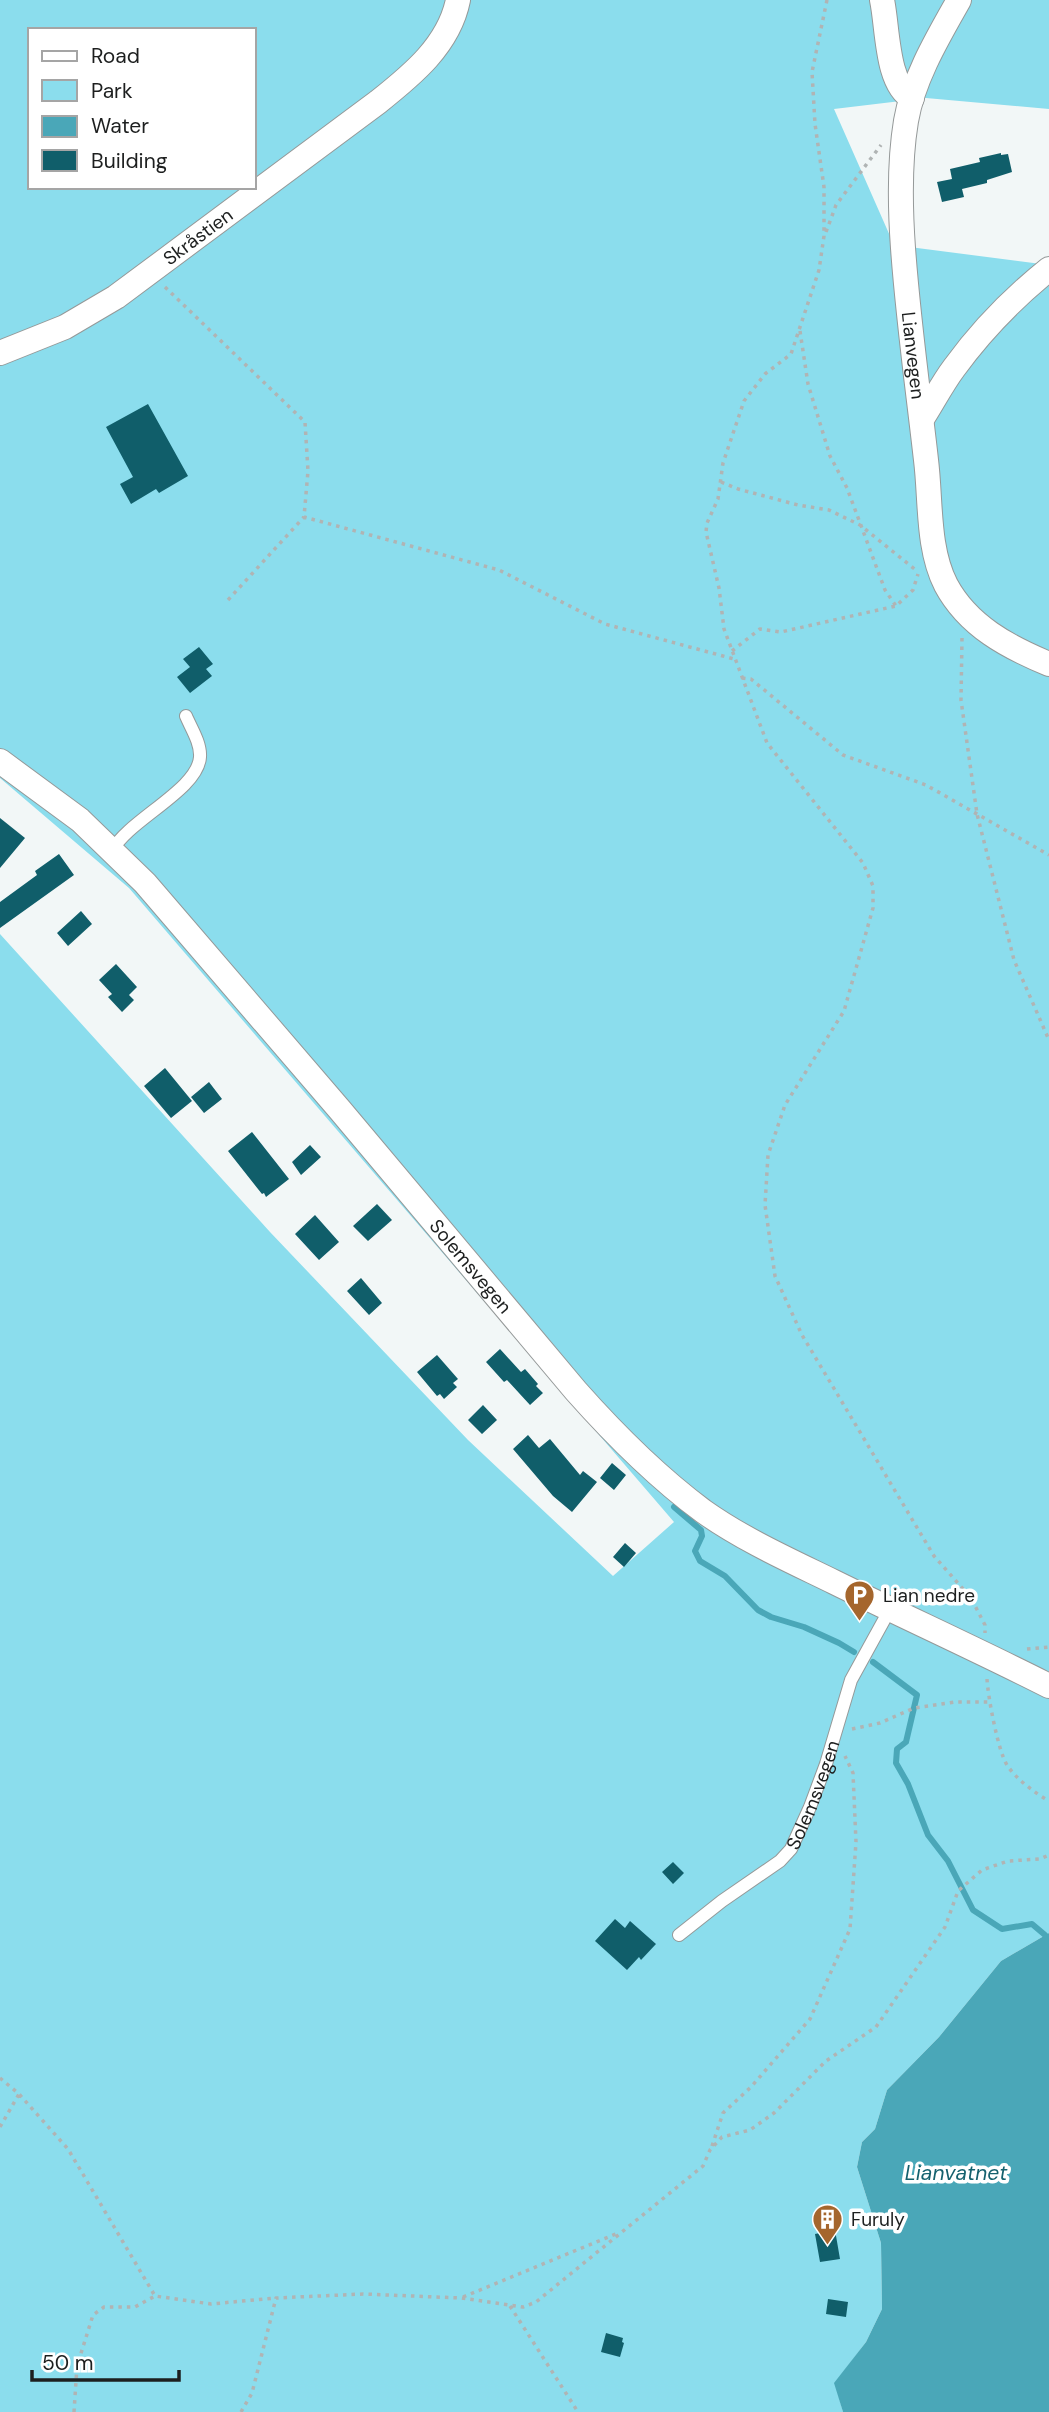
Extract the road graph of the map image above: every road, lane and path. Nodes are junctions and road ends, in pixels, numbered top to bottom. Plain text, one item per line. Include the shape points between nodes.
1 (458, 0) edge
2 (827, 0) edge
3 (882, 0) edge
4 (959, 0) edge
5 (909, 109) junction
6 (824, 236) junction
7 (1049, 269) edge
8 (151, 273) junction
9 (799, 329) junction
10 (0, 353) edge
11 (922, 419) junction
12 (720, 482) junction
13 (304, 517) junction
14 (860, 524) junction
15 (228, 600) dead end
16 (896, 606) junction
17 (962, 608) junction
18 (732, 652) junction
19 (734, 659) junction
20 (1049, 664) edge
21 (742, 678) junction
22 (186, 716) dead end
23 (0, 761) edge
24 (977, 814) junction
25 (112, 851) junction
26 (1049, 855) edge
27 (1049, 1040) edge
28 (889, 1611) junction
29 (984, 1653) junction
30 (1049, 1686) edge
31 (989, 1702) junction
32 (834, 1733) junction
33 (1049, 1801) edge
34 (1049, 1855) edge
35 (679, 1935) dead end
36 (0, 2078) edge
37 (19, 2094) junction
38 (0, 2127) edge
39 (710, 2150) junction
40 (622, 2231) junction
41 (155, 2296) junction
42 (276, 2298) junction
43 (461, 2298) junction
44 (510, 2306) junction
45 (74, 2412) edge
46 (241, 2412) edge
47 (578, 2412) edge

1 - 8 street, Skråstien via 440,44 403,82
2 - 6 path via 812,72 824,187
3 - 5 street via 894,74
4 - 5 street, Lianvegen via 929,57
5 - 6 path via 836,205
5 - 11 street, Lianvegen via 903,141 901,217
6 - 9 path via 819,270
7 - 11 street via 1017,295 954,368
8 - 10 street, Skråstien via 65,327
8 - 13 path via 305,422 309,471
9 - 12 path via 791,354 765,374 744,401
9 - 14 path via 808,384 830,456
11 - 17 street, Lianvegen via 934,545 946,584
12 - 14 path via 830,510
12 - 18 path via 706,532
13 - 15 path
13 - 19 path via 499,570 605,624
14 - 16 path via 885,590
14 - 16 path via 919,572 913,590
16 - 18 path via 781,632 760,629
17 - 20 street, Lianvegen via 1013,649
17 - 24 path via 961,700
18 - 19 path
19 - 21 path
21 - 24 path via 751,679 843,755 926,785
21 - 29 path via 767,743 863,863 873,886 873,908 844,1011 785,1105 768,1155 765,1205 775,1276 802,1335 934,1556 971,1598 985,1625
22 - 25 lane via 198,743 197,769
23 - 25 street, Solemsvegen via 80,820
24 - 26 path
24 - 27 path via 1014,960
25 - 28 street, Solemsvegen via 145,883 613,1433 678,1491 740,1535
28 - 29 street, Solemsvegen
28 - 32 lane, Solemsvegen via 851,1680
29 - 30 street, Solemsvegen
29 - 31 path
31 - 32 path via 914,1708 880,1723
31 - 33 path via 1006,1765
32 - 35 lane, Solemsvegen via 791,1849
32 - 39 path via 853,1773 856,1842 849,1929 810,2019 723,2113
34 - 39 path via 982,1870 963,1886 944,1927 876,2027 826,2061 774,2113 750,2130 722,2137
36 - 37 path
37 - 38 path
37 - 41 path via 68,2149
39 - 40 path via 703,2165
40 - 43 path
40 - 44 path via 536,2302
41 - 42 path via 211,2304
41 - 45 path via 135,2307 104,2306 93,2315 77,2366
42 - 43 path via 363,2294
42 - 46 path via 252,2393
43 - 44 path
44 - 47 path

